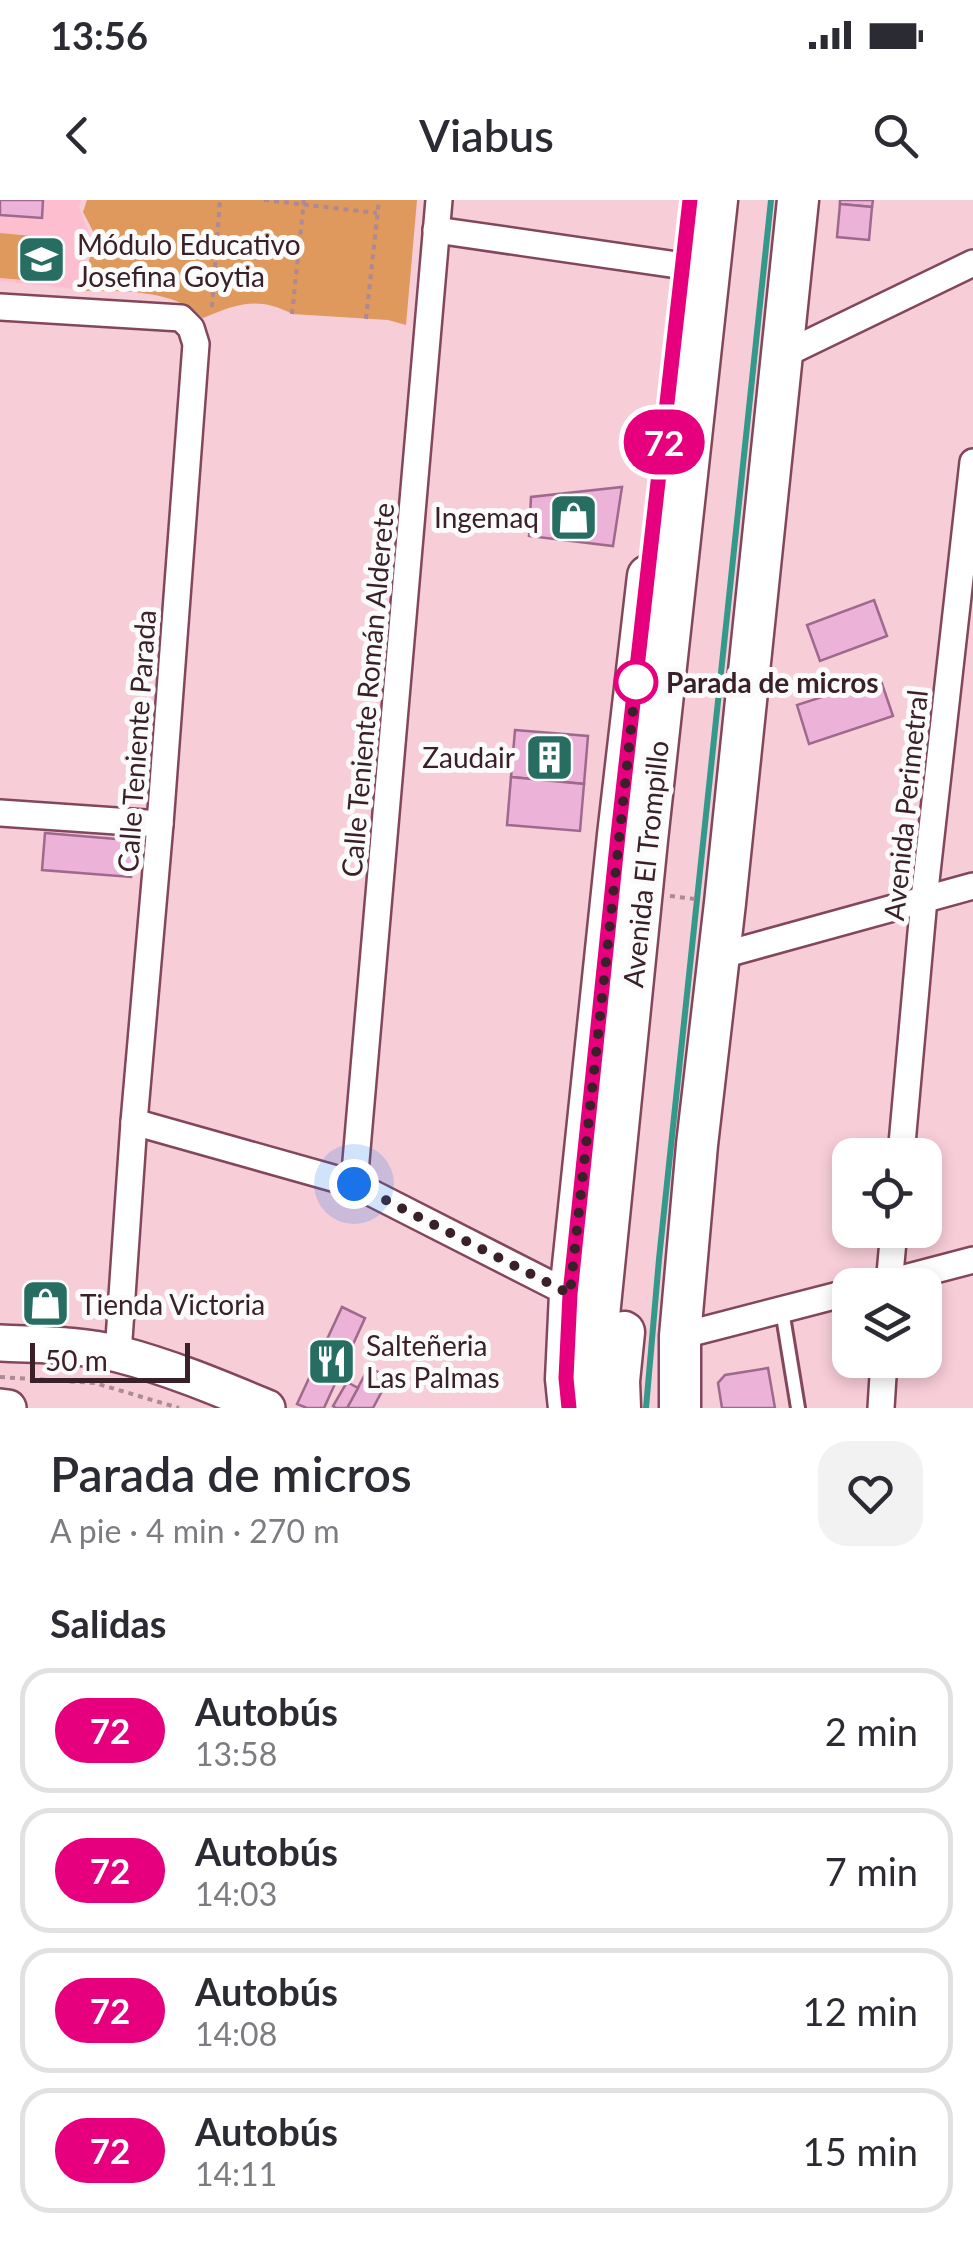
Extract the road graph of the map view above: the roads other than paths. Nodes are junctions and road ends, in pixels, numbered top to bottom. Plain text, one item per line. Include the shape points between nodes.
1 (439, 200) edge
2 (690, 200) edge
3 (717, 200) edge
4 (740, 200) edge
5 (798, 200) edge
6 (436, 230) junction
7 (973, 263) edge
8 (684, 266) junction
9 (0, 307) edge
10 (782, 356) junction
11 (973, 462) edge
12 (966, 593) edge
13 (0, 813) edge
14 (160, 824) junction
15 (633, 837) junction
16 (973, 886) edge
17 (924, 899) junction
18 (719, 956) junction
19 (134, 1122) junction
20 (903, 1138) edge
21 (354, 1184) junction
22 (973, 1260) edge
23 (942, 1268) edge
24 (570, 1294) junction
25 (832, 1297) edge
26 (782, 1310) junction
27 (680, 1336) junction
28 (0, 1343) edge
29 (118, 1354) junction
30 (883, 1378) edge
31 (0, 1408) edge
32 (8, 1408) edge
33 (267, 1408) edge
34 (569, 1408) edge
35 (586, 1408) edge
36 (620, 1408) edge
37 (680, 1408) edge
38 (798, 1408) edge
39 (881, 1408) edge

1 - 6 street, Calle Teniente Román Alderete
2 - 8 main road, Avenida El Trompillo
3 - 15 main road, Avenida El Trompillo
4 - 36 main road, Avenida El Trompillo
5 - 10 main road
6 - 8 street
6 - 21 street, Calle Teniente Román Alderete
7 - 10 street
8 - 15 main road, Avenida El Trompillo
9 - 14 street, Calle Teniente Parada via 182,318 196,344
10 - 18 main road
11 - 12 street, Avenida Perimetral
12 - 17 street, Avenida Perimetral
13 - 14 street
14 - 19 street, Calle Teniente Parada
15 - 24 main road, Avenida El Trompillo
15 - 35 main road, Avenida El Trompillo
16 - 17 street
17 - 18 street
17 - 20 street, Avenida Perimetral
18 - 27 main road
19 - 21 street
19 - 29 street, Calle Teniente Parada
21 - 24 street
22 - 23 street
24 - 34 main road, Avenida El Trompillo
25 - 26 street
26 - 27 street
26 - 38 lane
27 - 37 main road
28 - 29 main road
29 - 33 main road
30 - 39 street
31 - 32 main road

